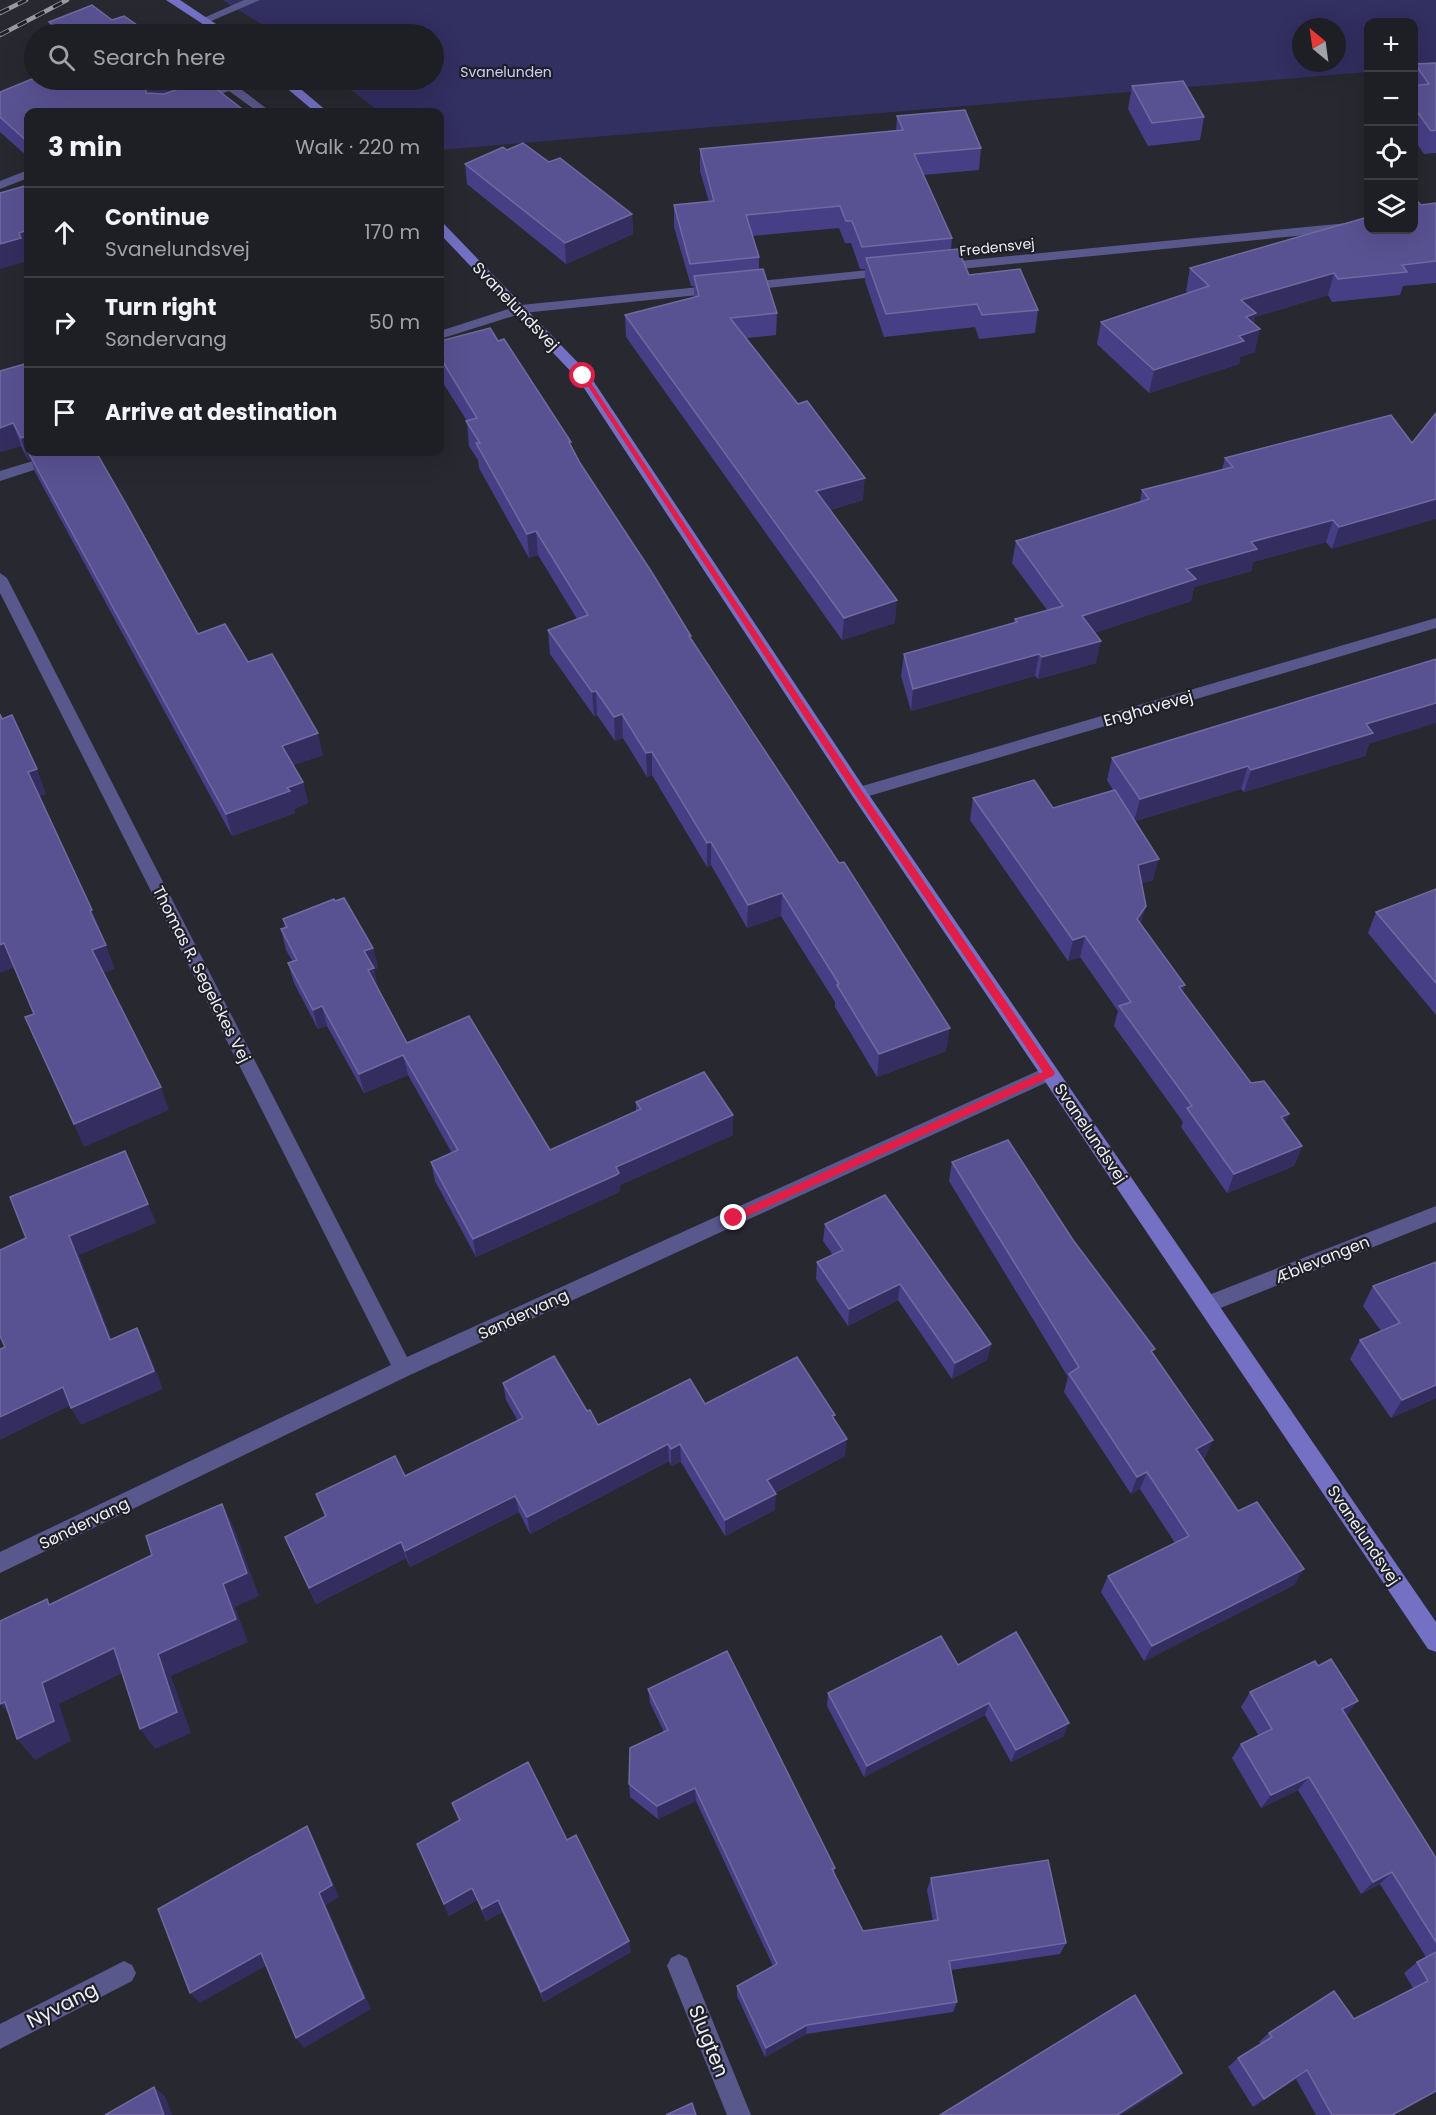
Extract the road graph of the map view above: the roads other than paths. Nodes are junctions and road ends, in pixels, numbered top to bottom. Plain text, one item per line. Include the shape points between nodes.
1 (172, 0) edge
2 (254, 0) edge
3 (205, 20) junction
4 (211, 24) edge
5 (208, 90) edge
6 (236, 90) edge
7 (295, 90) edge
8 (167, 108) edge
9 (260, 108) edge
10 (317, 108) edge
11 (24, 176) edge
12 (0, 185) edge
13 (1364, 225) edge
14 (444, 231) edge
15 (927, 268) edge
16 (903, 271) edge
17 (521, 309) junction
18 (444, 334) edge
19 (62, 456) edge
20 (0, 476) edge
21 (0, 578) edge
22 (1436, 623) edge
23 (859, 794) junction
24 (1050, 1073) junction
25 (1436, 1214) edge
26 (1208, 1304) junction
27 (403, 1369) junction
28 (0, 1563) edge
29 (1436, 1641) edge
30 (679, 1966) dead end
31 (124, 1973) dead end
32 (0, 2037) edge
33 (739, 2115) edge

1 - 3 street
2 - 3 street
3 - 4 street
5 - 8 street
6 - 9 street
7 - 10 street
11 - 12 street
13 - 15 street, Fredensvej
14 - 17 street, Svanelundsvej
16 - 17 street
17 - 18 street
17 - 23 street, Svanelundsvej via 583,376
19 - 20 street
21 - 27 street, Thomas R. Segelckes Vej
22 - 23 street, Enghavevej
23 - 24 street, Svanelundsvej
24 - 26 street, Svanelundsvej
24 - 27 street, Søndervang
25 - 26 street, Æblevangen
26 - 29 street, Svanelundsvej
27 - 28 street, Søndervang
30 - 33 street, Slugten
31 - 32 street, Nyvang

